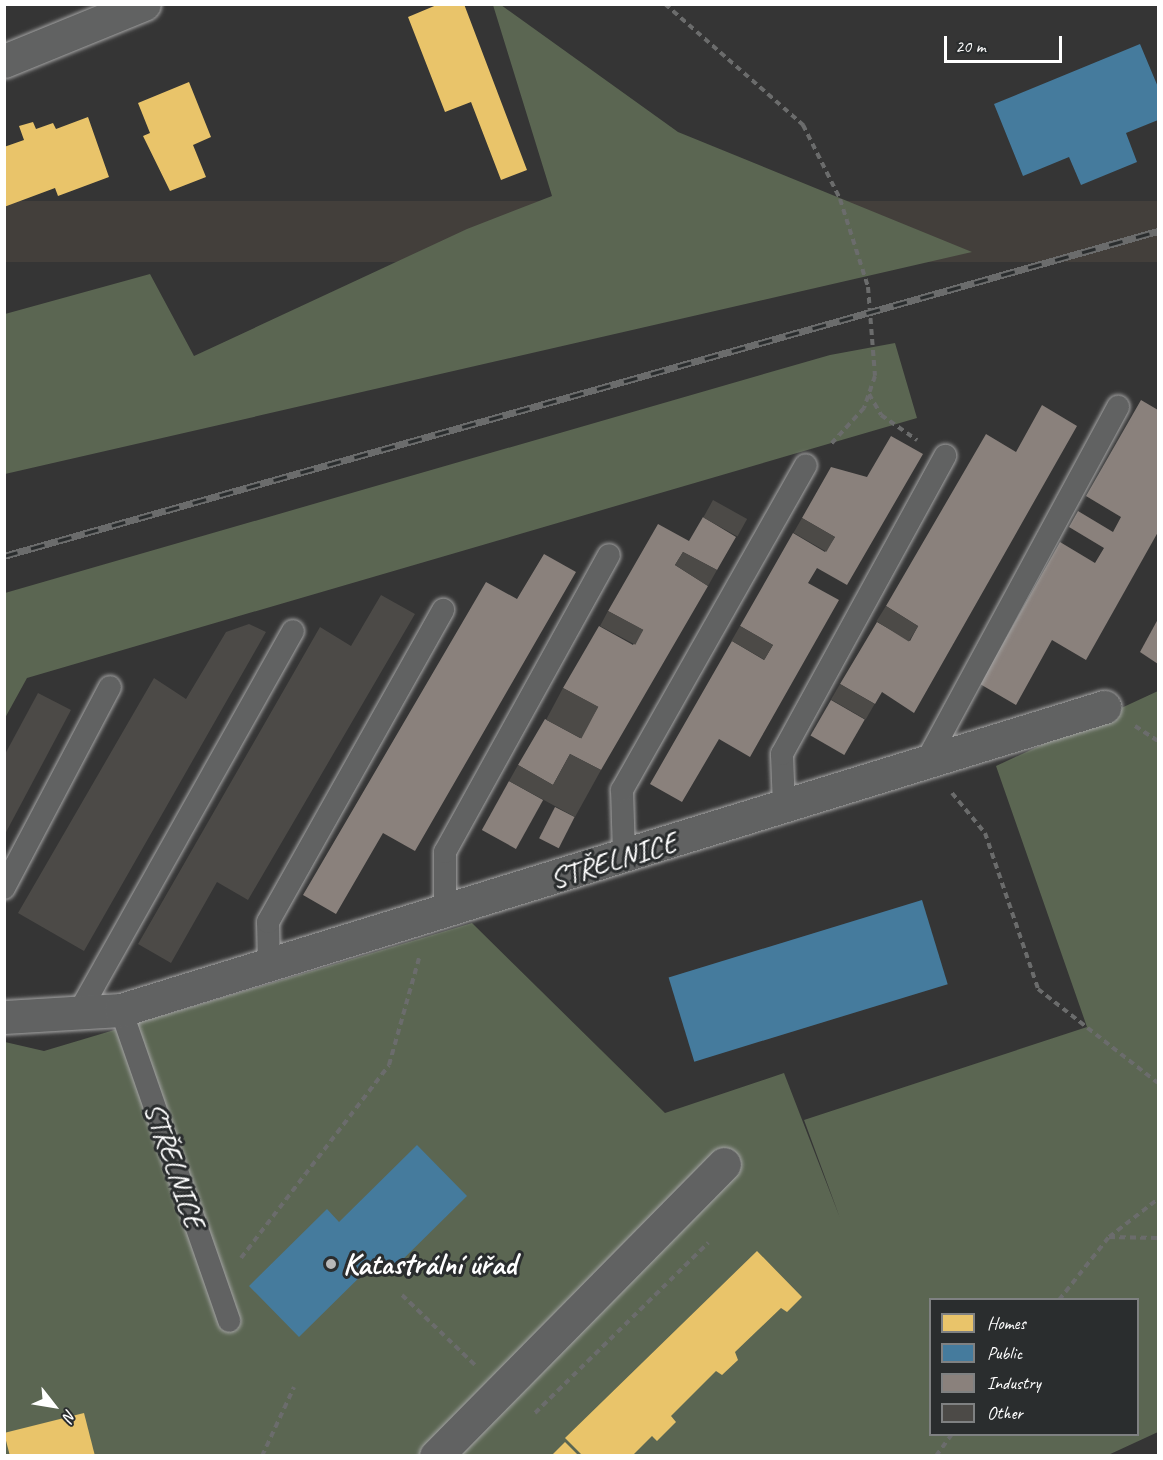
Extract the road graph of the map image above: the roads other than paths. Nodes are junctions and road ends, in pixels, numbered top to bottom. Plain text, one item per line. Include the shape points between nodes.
1 (144, 4) edge
2 (4, 61) edge
3 (1118, 407) dead end
4 (945, 456) road end
5 (806, 465) road end
6 (609, 555) dead end
7 (443, 610) dead end
8 (292, 631) dead end
9 (110, 687) dead end
10 (1104, 707) dead end
11 (926, 762) junction
12 (784, 807) junction
13 (624, 856) junction
14 (4, 888) edge
15 (445, 912) junction
16 (269, 968) junction
17 (121, 1010) junction
18 (78, 1014) junction
19 (4, 1017) edge
20 (724, 1164) dead end
21 (229, 1321) dead end
22 (436, 1455) edge

1 - 2 street
3 - 11 lane
4 - 12 lane via 782,754
5 - 13 lane via 622,790
6 - 15 lane via 445,852
7 - 16 lane via 268,922
8 - 18 lane
9 - 14 lane
10 - 11 street, STŘELNICE
11 - 12 street, STŘELNICE
12 - 13 street, STŘELNICE
13 - 15 street, STŘELNICE
15 - 16 street, STŘELNICE
16 - 17 street, STŘELNICE
17 - 18 street, STŘELNICE
17 - 21 lane, STŘELNICE
18 - 19 street, STŘELNICE
20 - 22 street

